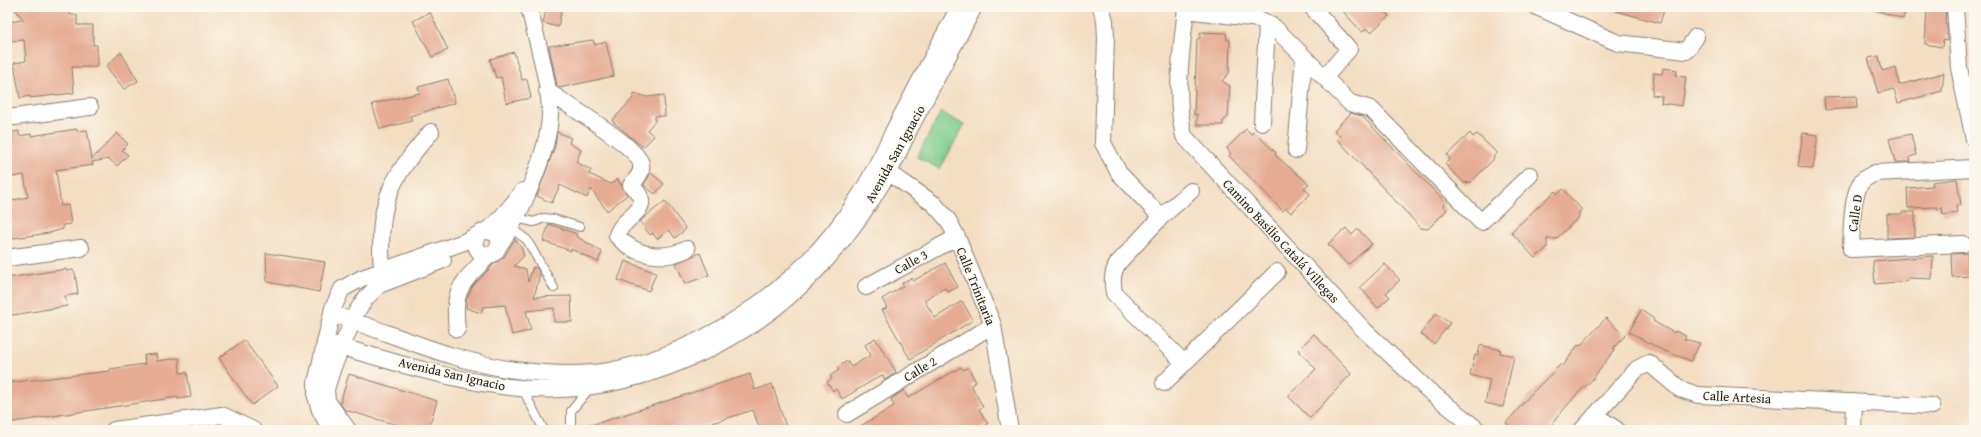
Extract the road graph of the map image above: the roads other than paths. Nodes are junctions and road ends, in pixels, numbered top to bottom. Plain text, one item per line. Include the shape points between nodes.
1 (529, 7) edge
2 (959, 7) edge
3 (974, 7) edge
4 (1101, 7) edge
5 (1312, 7) edge
6 (1537, 7) edge
7 (1955, 7) edge
8 (1186, 8) edge
9 (1267, 23) junction
10 (1696, 38) dead end
11 (1304, 57) junction
12 (1324, 77) junction
13 (547, 91) junction
14 (90, 107) dead end
15 (7, 118) edge
16 (1262, 123) dead end
17 (431, 132) dead end
18 (1974, 139) edge
19 (1296, 150) dead end
20 (1974, 168) edge
21 (888, 172) junction
22 (1530, 175) dead end
23 (531, 181) junction
24 (1191, 191) dead end
25 (1161, 217) junction
26 (514, 223) junction
27 (580, 227) dead end
28 (956, 237) junction
29 (486, 242) junction
30 (1963, 244) dead end
31 (81, 248) dead end
32 (687, 249) dead end
33 (7, 258) edge
34 (382, 270) junction
35 (1277, 272) dead end
36 (866, 287) dead end
37 (554, 288) dead end
38 (332, 314) junction
39 (353, 321) junction
40 (993, 325) junction
41 (457, 329) dead end
42 (325, 342) junction
43 (342, 346) junction
44 (1183, 362) junction
45 (1164, 382) dead end
46 (591, 387) junction
47 (522, 388) junction
48 (1854, 402) junction
49 (1932, 406) dead end
50 (847, 414) dead end
51 (1595, 415) junction
52 (114, 430) edge
53 (253, 430) edge
54 (331, 430) edge
55 (348, 430) edge
56 (544, 430) edge
57 (571, 430) edge
58 (1010, 430) edge
59 (1478, 430) edge
60 (1582, 430) edge
61 (1617, 430) edge
62 (1853, 430) edge

1 - 13 street
2 - 39 street, Avenida San Ignacio via 862,192 837,228 813,257 782,284 749,311 698,342 608,371 550,373 474,363
3 - 21 street, Avenida San Ignacio
4 - 25 street via 1106,37 1103,143 1119,173
5 - 12 street via 1349,49
6 - 10 street via 1618,43 1686,51
7 - 18 street via 1958,68
8 - 9 street via 1259,19
8 - 59 street, Camino Basilio Catalá Villegas via 1181,46 1180,85 1180,121 1184,136 1364,330 1428,390
9 - 11 street
9 - 16 street
11 - 12 street
11 - 19 street
12 - 22 street via 1350,102 1371,109 1481,222
13 - 23 street via 550,115 546,140
13 - 32 street via 621,141 640,159 640,174 631,186 642,202 641,207 618,230 617,236 624,244 641,253 658,256 679,254
14 - 15 street
17 - 34 street via 407,159 389,189 381,224
20 - 30 street, Calle D via 1875,173 1865,178 1860,185 1853,210 1851,249
21 - 28 street, Calle Trinitaria via 934,204 948,220
21 - 46 street, Avenida San Ignacio via 855,224 818,269 790,297 755,324 702,354 630,379
23 - 26 street
23 - 29 street
24 - 25 street
25 - 44 street via 1118,263 1113,272 1114,293
26 - 27 lane via 534,222 544,218
26 - 29 street
26 - 37 lane via 527,240
28 - 36 street, Calle 3
28 - 40 street, Calle Trinitaria
29 - 34 street via 464,242
29 - 39 street via 379,285 366,298
29 - 41 street via 457,293
31 - 33 street
34 - 38 street via 352,282 342,289
35 - 44 street
38 - 39 street, Avenida San Ignacio
38 - 42 street
39 - 43 street
40 - 50 street, Calle 2
40 - 58 street, Calle Trinitaria
42 - 43 street, Avenida San Ignacio
42 - 54 street via 316,383 316,397
43 - 47 street, Avenida San Ignacio via 476,382
43 - 55 street via 326,389 327,401
44 - 45 street
46 - 47 street, Avenida San Ignacio
46 - 57 lane via 571,411
47 - 56 lane
48 - 49 street, Calle Artesia
48 - 51 street, Calle Artesia via 1698,395 1680,389 1648,363 1637,369
48 - 62 street
51 - 60 street, Calle Artesia
51 - 61 street
52 - 53 street via 222,415

